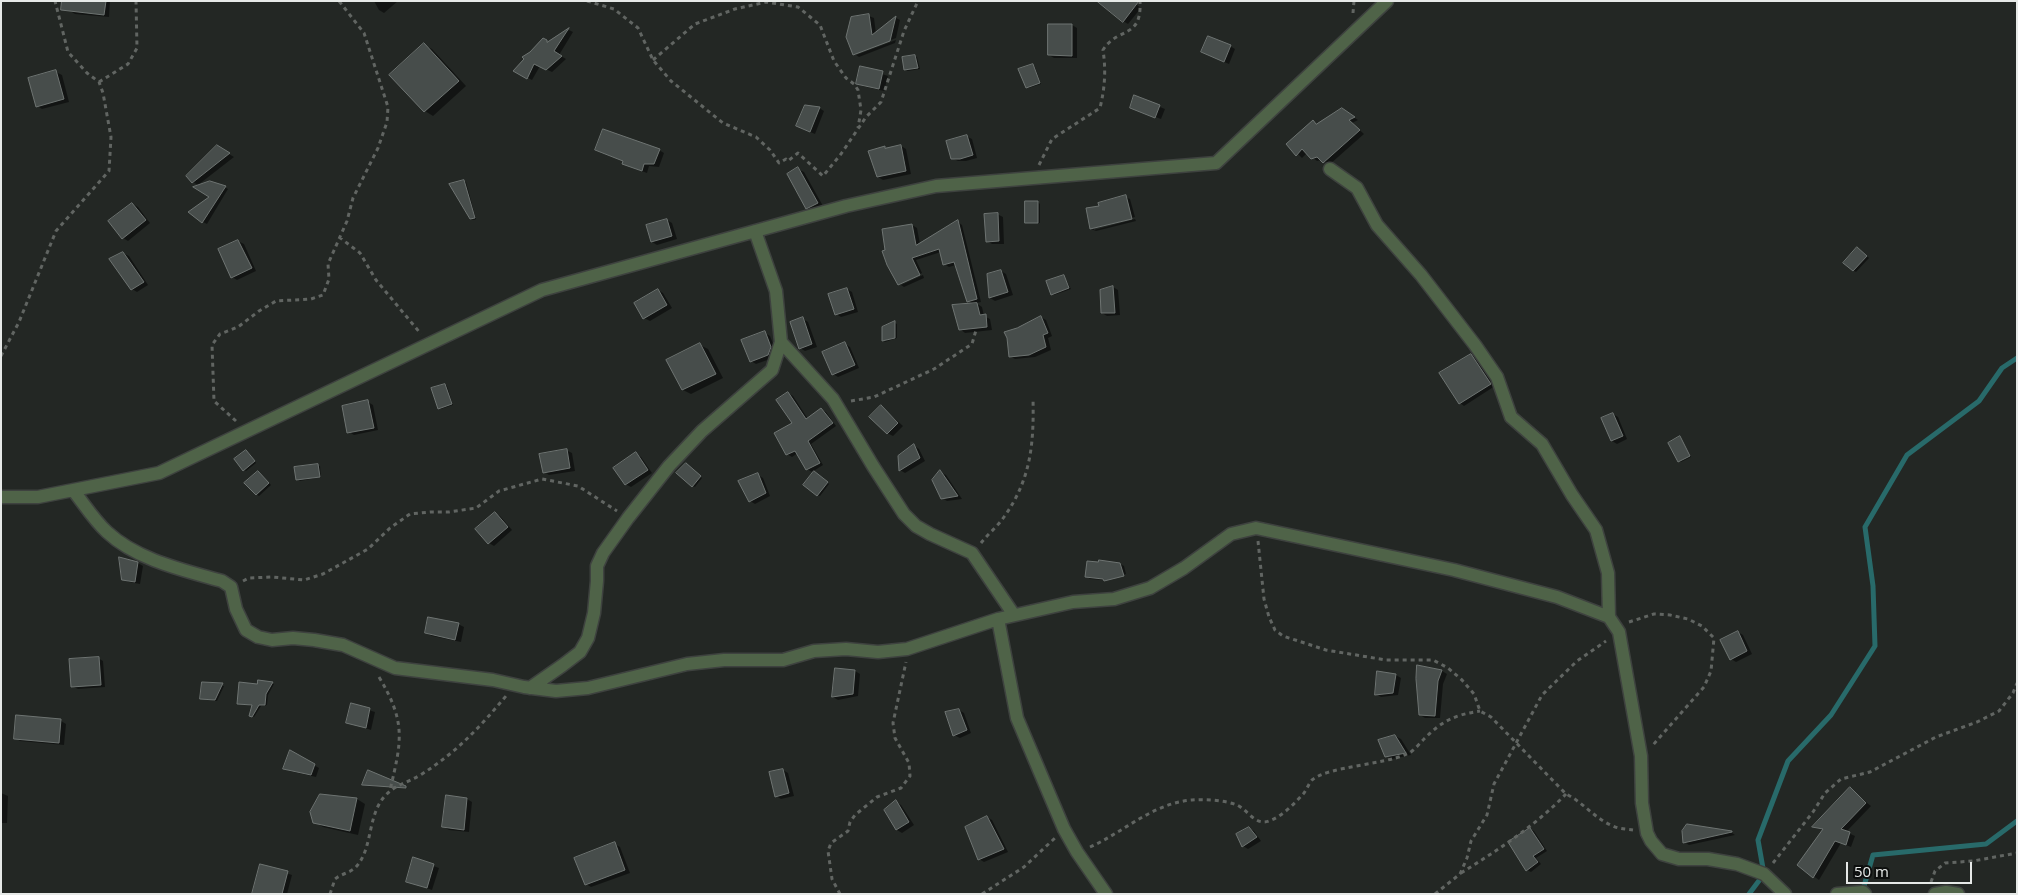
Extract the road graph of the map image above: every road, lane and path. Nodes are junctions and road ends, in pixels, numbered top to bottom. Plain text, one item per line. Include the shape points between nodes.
1 (55, 1) edge
2 (136, 1) edge
3 (340, 1) edge
4 (586, 1) edge
5 (918, 1) edge
6 (1140, 1) edge
7 (1387, 1) edge
8 (653, 60) junction
9 (99, 82) junction
10 (858, 131) junction
11 (1330, 169) dead end
12 (1032, 178) junction
13 (755, 231) junction
14 (339, 237) junction
15 (976, 330) dead end
16 (781, 342) junction
17 (429, 344) junction
18 (1, 356) edge
19 (1033, 398) dead end
20 (833, 399) junction
21 (246, 431) junction
22 (73, 490) junction
23 (1, 498) edge
24 (628, 518) junction
25 (1256, 528) junction
26 (972, 553) junction
27 (231, 587) junction
28 (1014, 615) junction
29 (998, 619) junction
30 (1614, 624) junction
31 (907, 649) junction
32 (361, 653) junction
33 (2017, 684) edge
34 (527, 687) junction
35 (1480, 711) junction
36 (1515, 743) junction
37 (1641, 756) junction
38 (390, 790) junction
39 (1566, 794) junction
40 (1064, 829) junction
41 (1647, 833) junction
42 (1077, 852) junction
43 (2017, 853) edge
44 (1460, 874) junction
45 (1764, 874) junction
46 (1933, 891) edge
47 (330, 894) edge
48 (840, 894) edge
49 (982, 894) edge
50 (1106, 894) edge
51 (1435, 894) edge
52 (1785, 894) edge
53 (1837, 894) edge
54 (1865, 894) edge
55 (1958, 894) edge

1 - 9 path via 68,52
2 - 9 path via 137,48 128,64
3 - 14 path via 364,33 388,108 378,148 353,198
4 - 8 path via 614,9 638,28
5 - 10 path via 904,31 881,102
6 - 12 path via 1139,20 1133,28 1108,41 1103,50 1105,78 1100,108 1052,139
7 - 12 street via 1216,163
8 - 10 path via 671,81 723,123 756,137 779,162 788,161 798,153 823,176
8 - 10 path via 695,24 735,9 766,2 798,7 820,25 834,61 858,90 861,110
9 - 18 path via 111,137 109,171 56,230 19,322
11 - 30 street via 1356,188 1377,225 1475,344 1497,377 1511,417 1542,444 1596,530 1608,573
12 - 13 street via 936,186
13 - 16 street via 776,291
13 - 17 street via 542,290
14 - 17 path via 360,254 376,280
14 - 21 path via 328,264 329,279 323,294 304,300 276,301 238,327 220,334 212,345 214,401
15 - 20 path via 972,344 934,369 897,387 854,402
16 - 20 street
16 - 24 street via 772,370 702,431
17 - 21 street
19 - 26 path via 1034,438 1024,482 1004,518
20 - 26 street via 904,514 916,526
21 - 22 street via 158,473
22 - 23 street via 38,497
22 - 27 street via 106,531 124,546 157,561 222,580
24 - 27 path via 578,486 542,479 500,491 476,508 410,514 368,549 323,574 304,580 249,578
24 - 34 street via 597,566 594,613 588,638 580,652
25 - 28 street via 1231,534 1150,588 1114,599 1073,602
25 - 30 street via 1454,570 1557,598
25 - 35 path via 1264,599 1275,630 1283,636 1326,650 1386,660 1433,660 1462,680 1474,694
26 - 28 street
27 - 32 street via 236,609 246,630 258,638 314,640 343,645
28 - 29 street
29 - 31 street
29 - 40 street via 1017,718
30 - 36 path via 1542,695
30 - 37 street
30 - 37 path via 1654,614 1670,615 1702,626 1714,638 1711,671 1704,686
31 - 34 street via 878,652 822,650 783,660 687,664 588,688 556,691
31 - 48 path via 906,670 893,723 895,738 909,763 910,776 901,788 877,797 855,815 848,831 830,844 832,879
32 - 34 street via 395,668
32 - 38 path via 380,678 398,716 401,734
33 - 45 path via 1999,711 1936,737 1870,772 1842,779 1825,792
34 - 38 path via 506,697 462,746 421,775
35 - 36 path via 1491,717
35 - 42 path via 1458,714 1435,728 1409,754 1311,780 1305,792 1282,815 1267,822 1254,819 1238,806 1219,800 1172,803
36 - 39 path
36 - 44 path via 1494,784 1487,815 1470,841
37 - 41 street via 1642,803
38 - 47 path via 381,800 356,867 335,878
39 - 41 path via 1613,826
39 - 44 path via 1530,826
40 - 42 street
40 - 49 path via 1024,867
41 - 45 street via 1662,854 1678,859 1708,859 1737,864
42 - 50 street
43 - 46 path via 1945,863 1935,871
44 - 51 path
45 - 52 street
46 - 55 street
53 - 54 street

